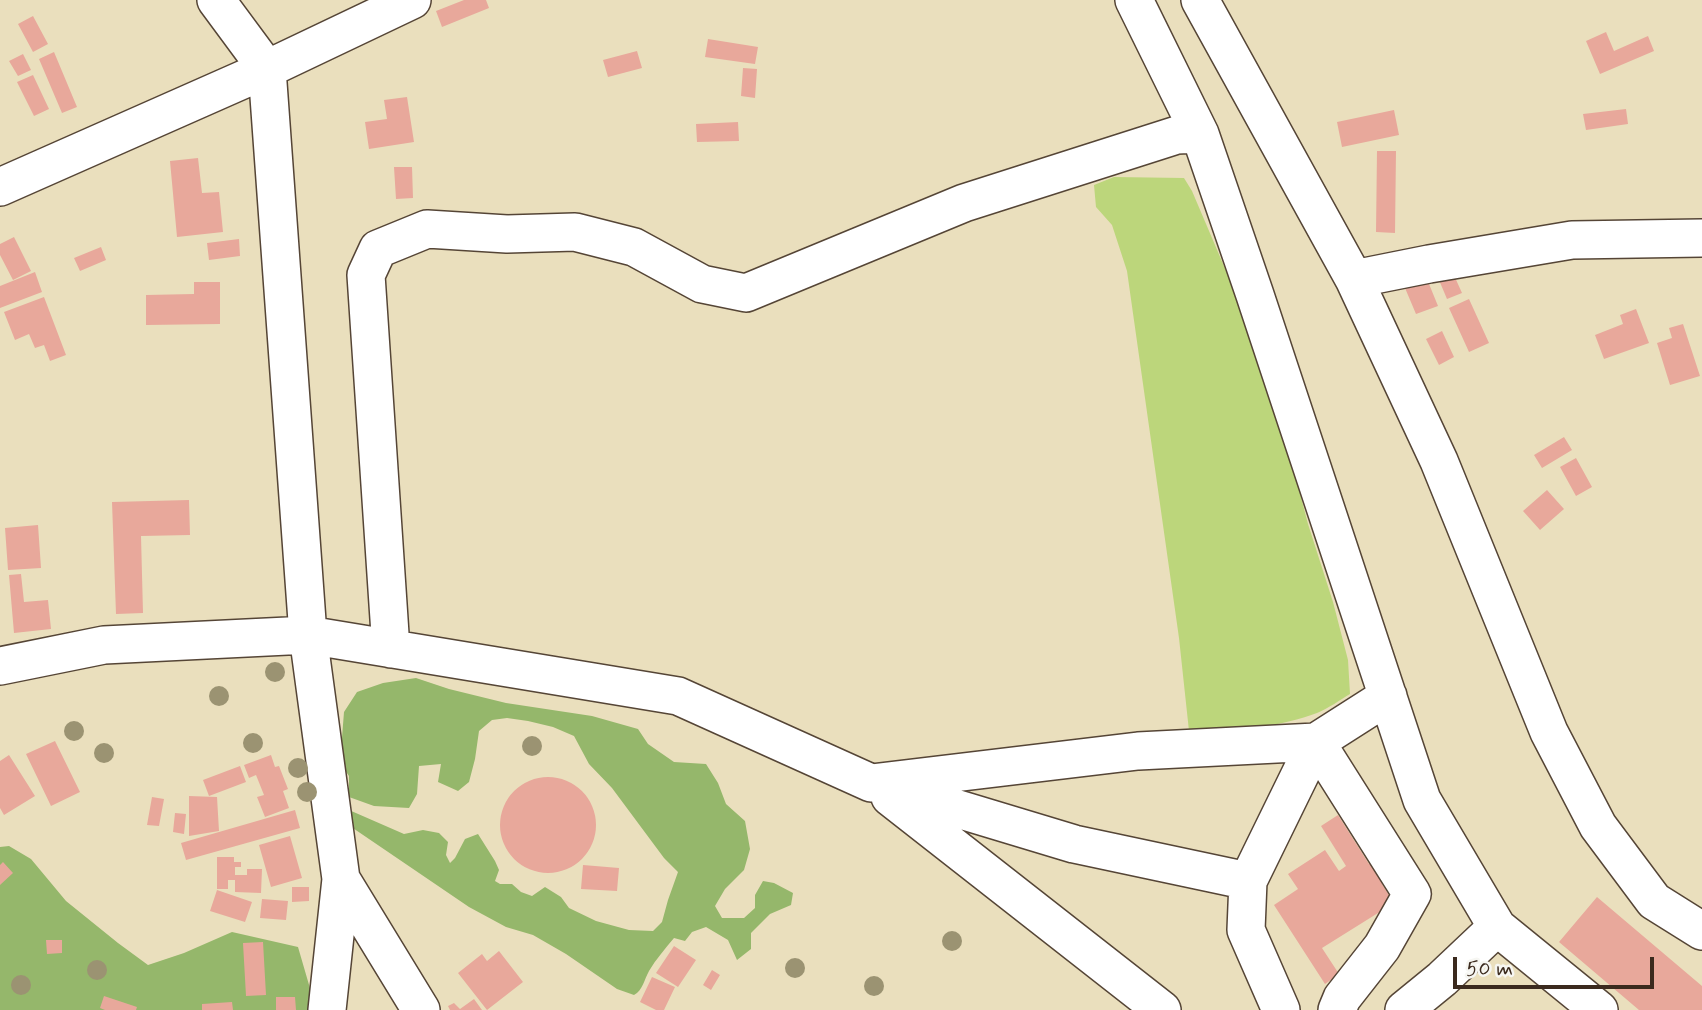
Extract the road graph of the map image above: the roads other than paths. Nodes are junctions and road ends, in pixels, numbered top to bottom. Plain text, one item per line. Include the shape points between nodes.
1 (216, 0) edge
2 (412, 0) edge
3 (1134, 0) edge
4 (1200, 0) edge
5 (267, 69) junction
6 (1199, 134) junction
7 (0, 187) edge
8 (1702, 238) edge
9 (1354, 279) junction
10 (308, 635) junction
11 (391, 649) junction
12 (0, 666) edge
13 (1388, 695) junction
14 (1316, 741) junction
15 (871, 783) junction
16 (341, 879) junction
17 (1248, 881) junction
18 (1497, 927) junction
19 (1702, 931) edge
20 (327, 1010) edge
21 (421, 1010) edge
22 (1162, 1010) edge
23 (1281, 1010) edge
24 (1337, 1010) edge
25 (1404, 1010) edge
26 (1599, 1010) edge

1 - 5 street
2 - 5 street
3 - 6 street
4 - 9 street
5 - 7 street
5 - 10 street
6 - 11 street via 1177,135 964,203 746,293 702,284 634,247 575,232 427,229 378,249 366,275
6 - 13 street
8 - 9 street via 1572,240
9 - 19 street via 1438,461 1549,732 1598,826 1654,901
10 - 11 street
10 - 12 street via 104,645
10 - 16 street
11 - 15 street via 678,695
13 - 14 street
13 - 18 street via 1422,800
14 - 15 street via 1138,751
14 - 17 street
14 - 24 street via 1412,894 1382,947
15 - 17 street via 1074,844
15 - 22 street
16 - 20 street
16 - 21 street
17 - 23 street via 1246,930
18 - 25 street
18 - 26 street

